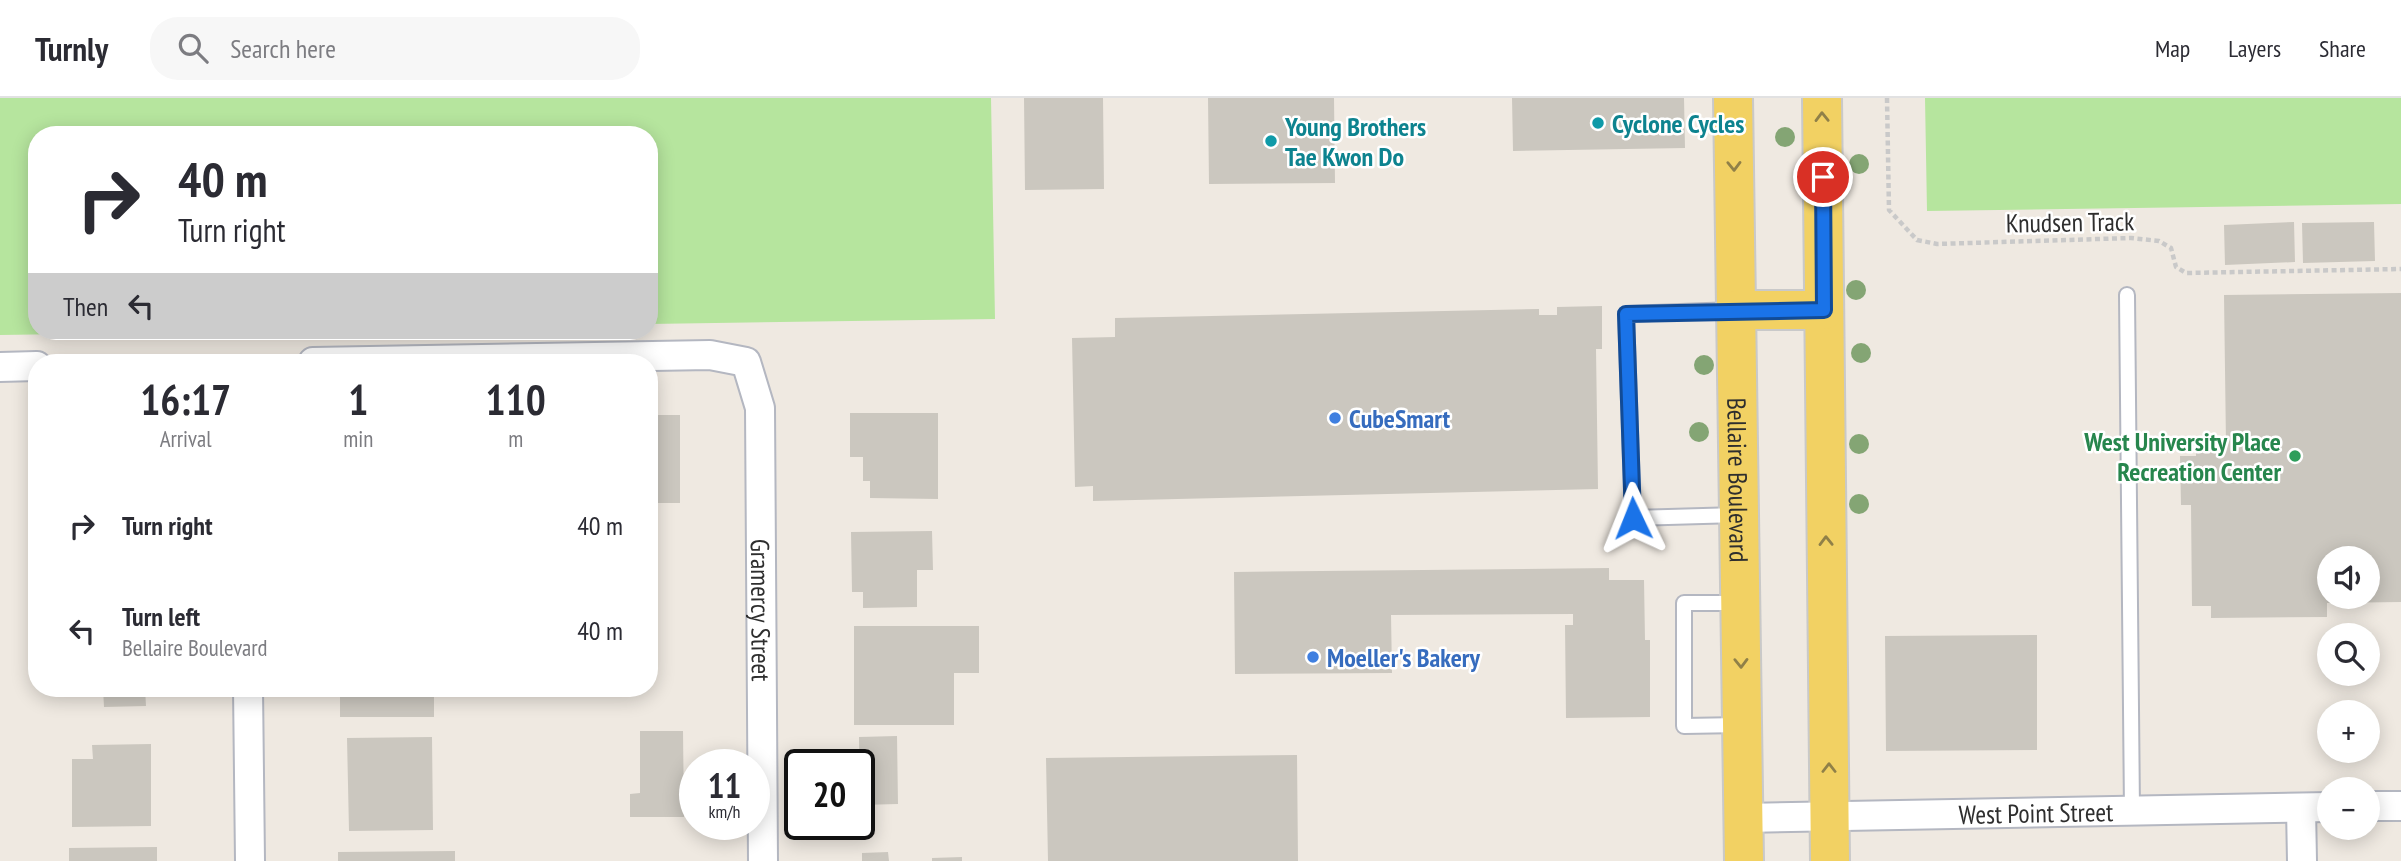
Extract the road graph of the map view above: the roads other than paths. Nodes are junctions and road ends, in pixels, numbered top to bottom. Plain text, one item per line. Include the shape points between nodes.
1 (1733, 98) edge
2 (1822, 98) edge
3 (2127, 295) dead end
4 (1736, 310) junction
5 (1824, 310) junction
6 (658, 356) edge
7 (28, 366) edge
8 (0, 367) edge
9 (1739, 515) junction
10 (1740, 603) junction
11 (248, 697) edge
12 (1742, 725) junction
13 (2380, 806) edge
14 (2401, 806) edge
15 (2317, 807) edge
16 (2301, 808) junction
17 (2132, 811) junction
18 (1829, 816) junction
19 (1744, 818) junction
20 (250, 861) edge
21 (764, 861) edge
22 (1744, 861) edge
23 (1830, 861) edge
24 (2302, 861) edge

1 -> 4 main road, Bellaire Boulevard
5 -> 2 main road
3 - 17 lane
4 - 5 main road
4 - 9 main road, Bellaire Boulevard
4 - 9 lane via 1626,314 1633,518
18 -> 5 main road
6 - 21 street, Gramercy Street via 710,355 746,362 760,408
7 - 8 street
9 - 10 main road, Bellaire Boulevard
10 -> 12 main road, Bellaire Boulevard
10 - 12 lane via 1684,603 1685,726
11 - 20 street
12 - 19 main road, Bellaire Boulevard
13 - 14 street
15 - 16 street, West Point Street
16 - 17 street, West Point Street
16 - 24 street
17 - 18 street, West Point Street
18 - 19 street, West Point Street
18 - 23 main road
19 - 22 main road, Bellaire Boulevard

